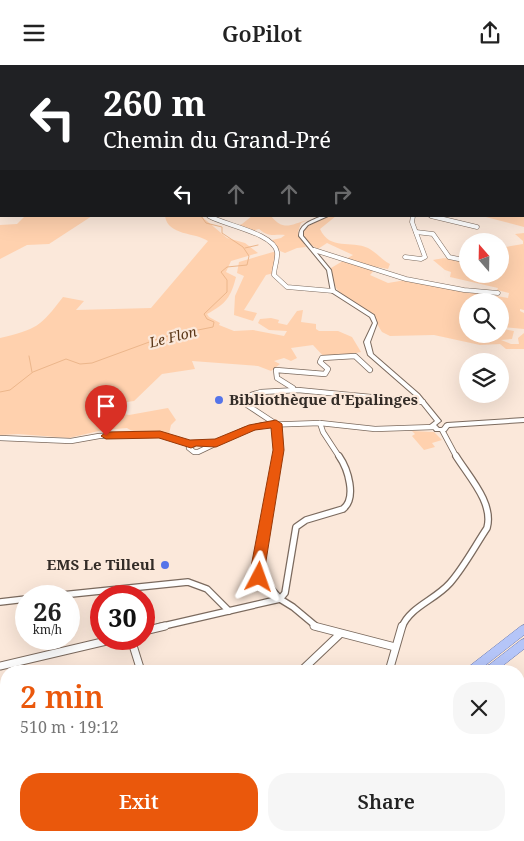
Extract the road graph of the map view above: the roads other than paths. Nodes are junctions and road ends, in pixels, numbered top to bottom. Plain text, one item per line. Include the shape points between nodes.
1 (211, 217) edge
2 (324, 217) edge
3 (413, 217) edge
4 (435, 217) edge
5 (477, 227) dead end
6 (416, 231) junction
7 (314, 250) junction
8 (405, 257) dead end
9 (459, 259) edge
10 (333, 291) junction
11 (498, 293) dead end
12 (370, 370) dead end
13 (298, 390) junction
14 (423, 402) junction
15 (524, 420) edge
16 (438, 421) junction
17 (320, 423) junction
18 (276, 424) junction
19 (447, 425) junction
20 (434, 427) junction
21 (442, 430) junction
22 (0, 437) edge
23 (216, 443) junction
24 (191, 445) junction
25 (80, 593) edge
26 (280, 599) junction
27 (15, 600) edge
28 (0, 602) edge
29 (229, 611) junction
30 (155, 628) edge
31 (524, 629) edge
32 (340, 634) junction
33 (524, 643) edge
34 (90, 646) edge
35 (395, 647) junction
36 (134, 650) edge
37 (24, 665) edge
38 (139, 665) edge
39 (307, 665) edge
40 (390, 665) edge
41 (479, 665) edge
42 (497, 665) edge

1 - 10 street via 272,243 277,252 274,275 285,286
2 - 7 street via 307,224 301,231 304,241
3 - 6 street
4 - 5 street
6 - 8 street via 425,258
6 - 9 street via 433,234 449,257
7 - 10 street via 329,270
7 - 11 street via 406,279
10 - 14 street via 372,316 375,323 367,342 371,355
12 - 13 street via 351,355 322,359 320,362 328,369 324,374 276,370 278,378
13 - 14 street
13 - 18 street via 279,390 241,398
14 - 16 street
15 - 19 street
16 - 19 street
16 - 20 street via 433,423
17 - 18 street
17 - 20 street via 375,429
17 - 26 street via 349,473 350,500 343,509 306,520 296,527 286,593
18 - 23 street via 252,427
18 - 26 street via 278,450 257,572
19 - 21 street
20 - 21 street
21 - 35 street via 488,507 489,521 450,583 432,600 413,611 403,624
22 - 24 street via 71,441 99,436 152,434
23 - 24 street
23 - 24 street via 198,452 190,450
25 - 29 street via 178,581 195,582 207,588
26 - 29 street
26 - 32 street via 316,627
27 - 28 street
29 - 30 street
31 - 41 main road
32 - 35 street
32 - 39 street
33 - 42 main road
34 - 37 street
35 - 40 street
36 - 38 street

